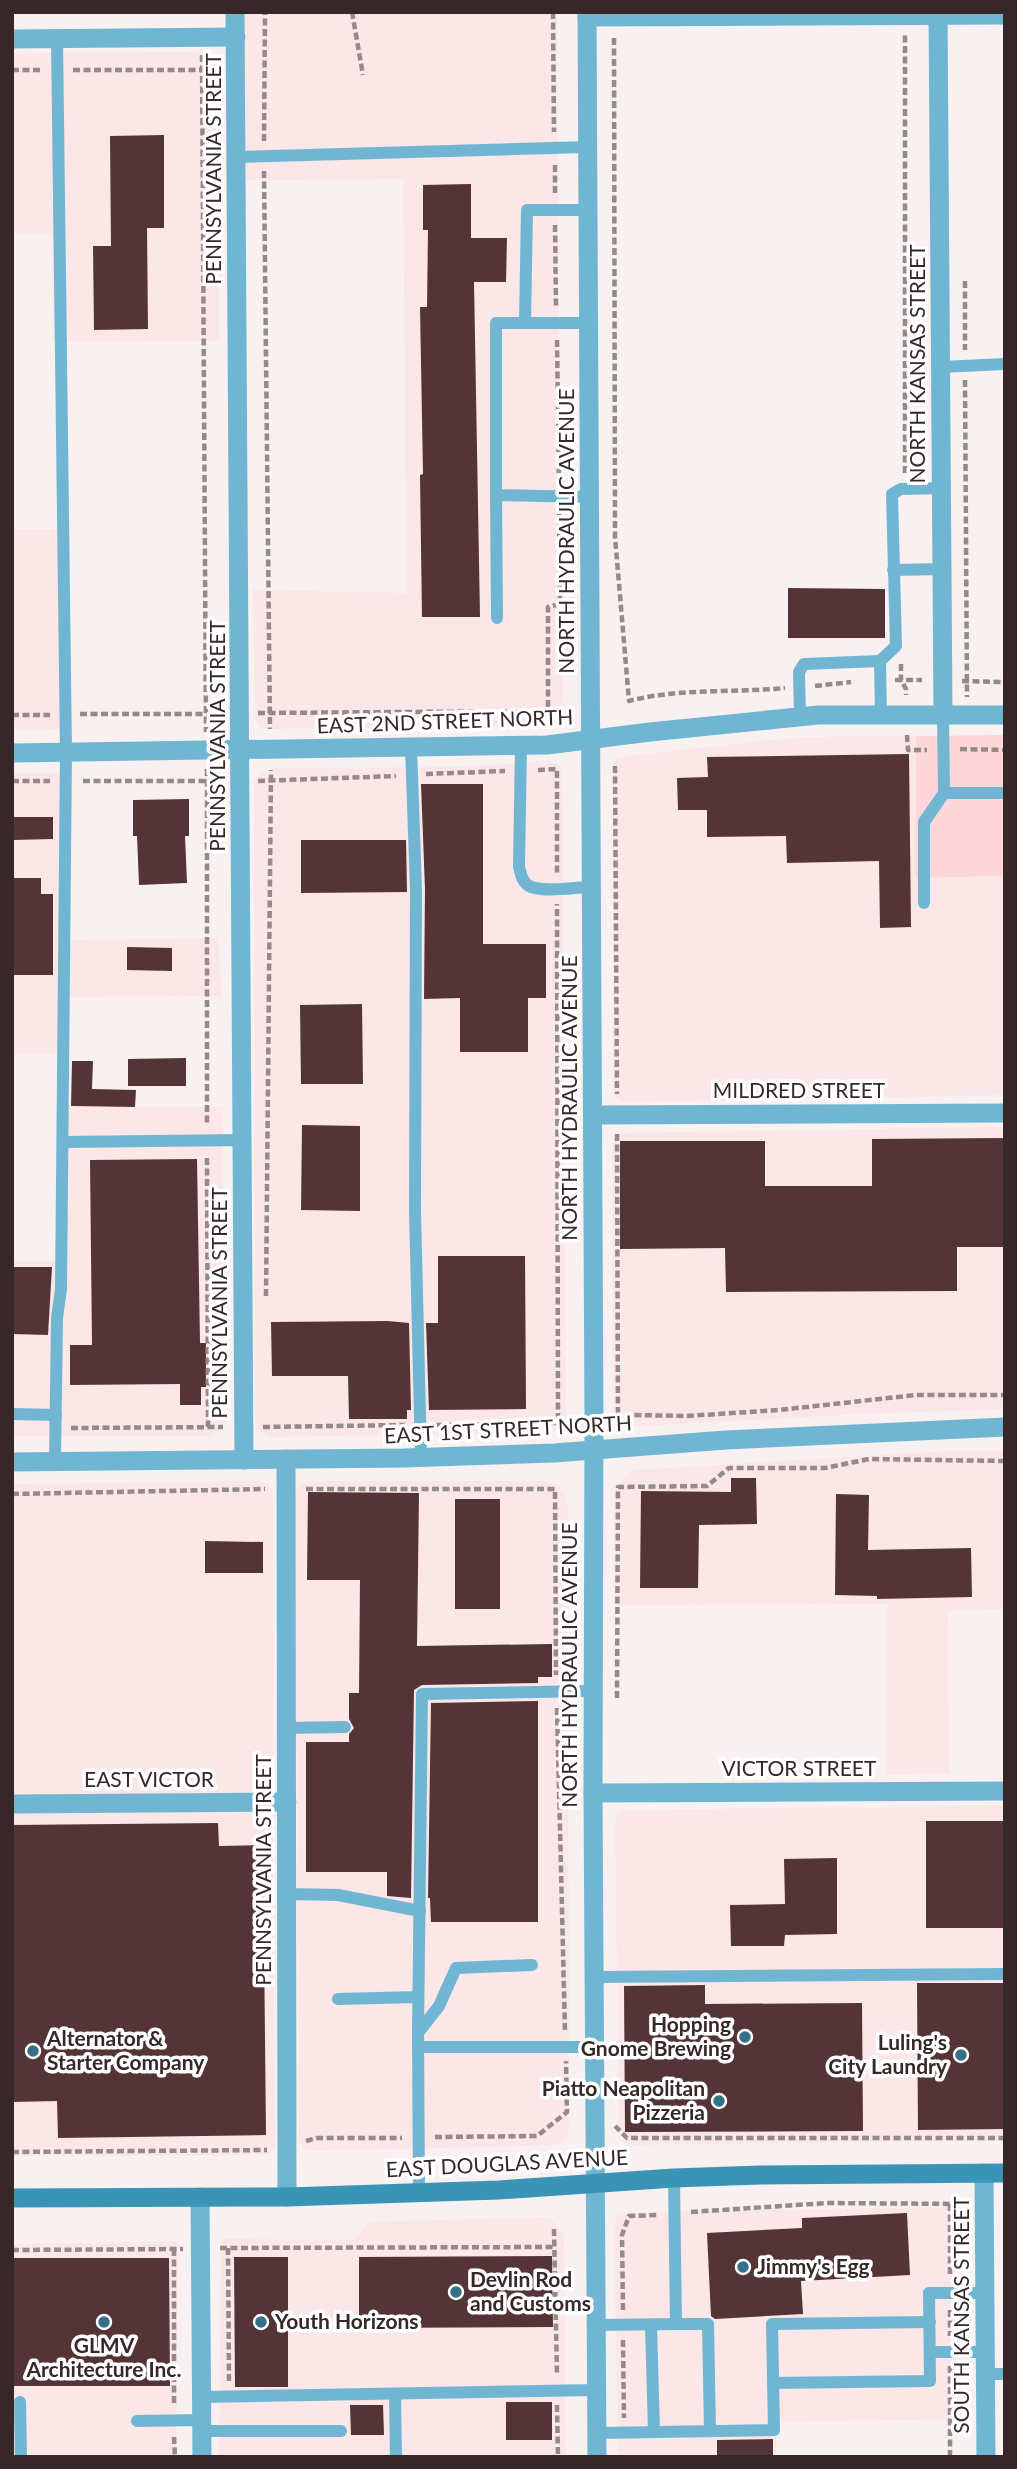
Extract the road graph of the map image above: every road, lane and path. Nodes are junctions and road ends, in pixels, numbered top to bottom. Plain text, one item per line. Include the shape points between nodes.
1 (235, 12) edge
2 (265, 12) edge
3 (352, 12) edge
4 (553, 12) edge
5 (757, 14) edge
6 (938, 14) edge
7 (587, 15) edge
8 (1005, 15) edge
9 (905, 16) junction
10 (614, 18) junction
11 (236, 37) junction
12 (202, 38) junction
13 (12, 39) edge
14 (57, 39) junction
15 (12, 71) edge
16 (57, 71) junction
17 (203, 71) junction
18 (236, 71) junction
19 (266, 71) junction
20 (363, 75) dead end
21 (587, 147) junction
22 (555, 148) junction
23 (264, 156) junction
24 (236, 157) junction
25 (555, 210) junction
26 (588, 210) junction
27 (965, 281) dead end
28 (525, 323) junction
29 (557, 323) junction
30 (589, 323) junction
31 (1005, 365) edge
32 (965, 366) junction
33 (941, 367) junction
34 (942, 488) junction
35 (905, 489) junction
36 (496, 495) junction
37 (559, 496) junction
38 (590, 497) junction
39 (942, 569) junction
40 (893, 570) junction
41 (497, 618) dead end
42 (901, 652) dead end
43 (880, 661) junction
44 (880, 680) junction
45 (901, 680) junction
46 (943, 680) junction
47 (967, 681) junction
48 (1005, 682) edge
49 (800, 687) junction
50 (241, 713) junction
51 (270, 713) junction
52 (206, 714) junction
53 (12, 715) edge
54 (65, 715) junction
55 (881, 715) junction
56 (943, 715) junction
57 (1005, 715) edge
58 (800, 717) junction
59 (591, 739) junction
60 (521, 745) junction
61 (411, 747) junction
62 (271, 750) junction
63 (207, 751) junction
64 (241, 751) junction
65 (66, 752) junction
66 (12, 753) edge
67 (944, 793) junction
68 (1005, 793) edge
69 (591, 887) junction
70 (924, 903) dead end
71 (1005, 1113) edge
72 (593, 1115) junction
73 (242, 1140) junction
74 (207, 1141) junction
75 (63, 1142) junction
76 (266, 1303) dead end
77 (1005, 1395) edge
78 (12, 1415) edge
79 (56, 1415) junction
80 (618, 1421) dead end
81 (558, 1423) dead end
82 (420, 1425) junction
83 (208, 1427) junction
84 (244, 1427) junction
85 (1005, 1427) edge
86 (55, 1429) junction
87 (594, 1450) junction
88 (421, 1458) junction
89 (286, 1459) junction
90 (244, 1460) junction
91 (55, 1461) junction
92 (1005, 1461) edge
93 (12, 1462) edge
94 (593, 1691) junction
95 (617, 1701) dead end
96 (345, 1727) dead end
97 (286, 1728) junction
98 (1005, 1791) edge
99 (593, 1793) junction
100 (287, 1802) junction
101 (12, 1804) edge
102 (287, 1894) junction
103 (420, 1911) junction
104 (532, 1965) dead end
105 (1005, 1973) edge
106 (594, 1978) junction
107 (418, 1997) junction
108 (338, 2000) dead end
109 (418, 2033) junction
110 (418, 2047) junction
111 (594, 2048) junction
112 (615, 2113) dead end
113 (1005, 2138) edge
114 (985, 2173) junction
115 (1005, 2173) edge
116 (674, 2178) junction
117 (595, 2183) junction
118 (419, 2193) junction
119 (200, 2197) junction
120 (287, 2197) junction
121 (12, 2198) edge
122 (950, 2204) junction
123 (985, 2205) junction
124 (674, 2214) junction
125 (554, 2229) dead end
126 (555, 2247) junction
127 (228, 2248) junction
128 (174, 2249) junction
129 (200, 2249) junction
130 (12, 2250) edge
131 (950, 2293) junction
132 (985, 2293) junction
133 (930, 2322) junction
134 (676, 2324) junction
135 (596, 2325) junction
136 (623, 2325) junction
137 (651, 2325) junction
138 (985, 2352) junction
139 (930, 2353) junction
140 (950, 2353) junction
141 (995, 2374) edge
142 (773, 2383) junction
143 (597, 2390) junction
144 (557, 2391) junction
145 (396, 2393) junction
146 (229, 2396) junction
147 (201, 2397) junction
148 (20, 2402) dead end
149 (137, 2421) dead end
150 (174, 2421) junction
151 (202, 2426) junction
152 (341, 2431) dead end
153 (710, 2431) junction
154 (654, 2432) junction
155 (597, 2433) junction
156 (625, 2433) junction
157 (21, 2457) edge
158 (174, 2457) edge
159 (202, 2457) edge
160 (396, 2457) edge
161 (558, 2457) edge
162 (597, 2457) edge
163 (950, 2457) edge
164 (986, 2457) edge

1 - 11 street, PENNSYLVANIA STREET
2 - 19 path
3 - 20 path
4 - 22 path
5 - 9 street
5 - 10 street
6 - 8 street
6 - 9 street
6 - 33 street, NORTH KANSAS STREET
7 - 10 street
7 - 21 street, NORTH HYDRAULIC AVENUE
9 - 35 path
10 - 49 path via 615,537 629,701 650,695
11 - 12 street
11 - 18 street, PENNSYLVANIA STREET
12 - 14 street
12 - 17 path
13 - 14 street
14 - 16 lane
15 - 16 path
16 - 17 path
16 - 54 lane
17 - 18 path
17 - 52 path
18 - 19 path
18 - 24 street, PENNSYLVANIA STREET
19 - 23 path
21 - 22 lane
21 - 26 street, NORTH HYDRAULIC AVENUE
22 - 23 lane
22 - 25 path
23 - 24 lane
23 - 51 path
24 - 50 street, PENNSYLVANIA STREET
25 - 26 lane
25 - 28 lane via 527,210
25 - 29 path
26 - 30 street, NORTH HYDRAULIC AVENUE
27 - 32 path
28 - 29 lane
28 - 36 lane via 496,323
29 - 30 lane
29 - 37 path
30 - 38 street, NORTH HYDRAULIC AVENUE
31 - 32 lane
32 - 33 lane
32 - 47 path
33 - 34 street, NORTH KANSAS STREET
34 - 35 lane
34 - 39 street, NORTH KANSAS STREET
35 - 40 lane via 892,494
36 - 37 lane
36 - 41 lane
37 - 38 lane
37 - 51 path via 560,604 548,607 548,711
38 - 59 street, NORTH HYDRAULIC AVENUE
39 - 40 lane
39 - 46 street, NORTH KANSAS STREET
40 - 43 lane via 896,646
42 - 45 path
43 - 44 lane
43 - 49 lane via 804,664 799,672
44 - 45 path
44 - 49 path
44 - 55 lane
45 - 46 path
46 - 47 path
46 - 56 street, NORTH KANSAS STREET
47 - 48 path
49 - 58 lane
50 - 51 path
50 - 52 path
50 - 64 street, PENNSYLVANIA STREET
51 - 62 path
52 - 54 path
52 - 63 path
53 - 54 path
54 - 65 lane
55 - 56 street, EAST 2ND STREET NORTH
55 - 58 street, EAST 2ND STREET NORTH
56 - 57 street, EAST 2ND STREET NORTH
56 - 67 lane
58 - 59 street, EAST 2ND STREET NORTH
59 - 60 street, EAST 2ND STREET NORTH
59 - 69 street, NORTH HYDRAULIC AVENUE
60 - 61 street, EAST 2ND STREET NORTH
60 - 69 lane via 522,878 539,889
61 - 62 street, EAST 2ND STREET NORTH
61 - 82 lane
62 - 64 street, EAST 2ND STREET NORTH
62 - 76 path
63 - 64 street, EAST 2ND STREET NORTH
63 - 65 street, EAST 2ND STREET NORTH
63 - 74 path
64 - 73 street, PENNSYLVANIA STREET
65 - 66 street, EAST 2ND STREET NORTH
65 - 75 lane
67 - 68 lane
67 - 70 lane via 924,822
69 - 72 street, NORTH HYDRAULIC AVENUE
71 - 72 street, MILDRED STREET
72 - 87 street, NORTH HYDRAULIC AVENUE
73 - 74 lane
73 - 84 street, PENNSYLVANIA STREET
74 - 75 lane
74 - 83 path
75 - 79 lane
77 - 80 path via 916,1395 779,1410 634,1415
78 - 79 lane
79 - 86 lane
81 - 82 path
82 - 84 path
82 - 88 lane
83 - 84 path
83 - 86 path
84 - 90 street, PENNSYLVANIA STREET
85 - 87 street, EAST 1ST STREET NORTH
86 - 91 lane
87 - 88 street, EAST 1ST STREET NORTH
87 - 94 street, NORTH HYDRAULIC AVENUE
88 - 89 street, EAST 1ST STREET NORTH
89 - 90 street, EAST 1ST STREET NORTH
89 - 97 street, PENNSYLVANIA STREET
90 - 91 street, EAST 1ST STREET NORTH
91 - 93 street, EAST 1ST STREET NORTH
92 - 95 path via 869,1459 825,1468 730,1468 707,1486 618,1487
94 - 99 street, NORTH HYDRAULIC AVENUE
94 - 103 lane via 422,1694
96 - 97 lane
97 - 100 street, PENNSYLVANIA STREET
98 - 99 street, VICTOR STREET
99 - 106 street, NORTH HYDRAULIC AVENUE
100 - 101 street, EAST VICTOR
100 - 102 street, PENNSYLVANIA STREET
102 - 103 lane via 338,1895
102 - 120 street, PENNSYLVANIA STREET
103 - 107 lane
104 - 109 lane via 456,1968 439,2006
105 - 106 lane
106 - 111 street, NORTH HYDRAULIC AVENUE
107 - 108 lane
107 - 109 lane
109 - 110 lane
110 - 111 lane
110 - 118 lane
111 - 117 street, NORTH HYDRAULIC AVENUE
112 - 113 path via 614,2126 627,2138
114 - 115 main road, EAST DOUGLAS AVENUE
114 - 116 main road, EAST DOUGLAS AVENUE
114 - 123 street, SOUTH KANSAS STREET
116 - 117 main road, EAST DOUGLAS AVENUE
116 - 124 lane
117 - 118 main road, EAST DOUGLAS AVENUE
117 - 135 street, NORTH HYDRAULIC AVENUE
118 - 120 main road, EAST DOUGLAS AVENUE
119 - 120 main road, EAST DOUGLAS AVENUE
119 - 121 main road, EAST DOUGLAS AVENUE
119 - 129 street
122 - 123 path
122 - 124 path via 827,2203
122 - 131 path
123 - 132 street, SOUTH KANSAS STREET
124 - 134 lane
124 - 136 path via 629,2216 622,2235
125 - 126 path
126 - 127 path
126 - 144 path
127 - 129 path
127 - 146 path
128 - 129 path
128 - 130 path
128 - 150 path
129 - 147 street
131 - 132 lane
131 - 133 lane via 929,2293
131 - 140 path
132 - 138 street, SOUTH KANSAS STREET
133 - 139 lane
133 - 142 lane via 772,2324
134 - 137 lane
134 - 153 lane via 708,2324
135 - 136 lane
135 - 143 street, NORTH HYDRAULIC AVENUE
136 - 137 lane
136 - 156 path
137 - 154 lane
138 - 140 lane
138 - 141 street, SOUTH KANSAS STREET
139 - 140 lane
139 - 142 lane via 930,2381
140 - 163 path
141 - 164 street, SOUTH KANSAS STREET
142 - 153 lane via 774,2430
143 - 144 lane
143 - 155 street, NORTH HYDRAULIC AVENUE
144 - 145 lane
144 - 161 path
145 - 146 lane
145 - 160 lane
146 - 147 lane
147 - 151 street
148 - 157 lane
149 - 150 lane
150 - 151 lane
150 - 158 path
151 - 152 lane
151 - 159 street
153 - 154 lane
154 - 156 lane
155 - 156 lane
155 - 162 street, NORTH HYDRAULIC AVENUE

